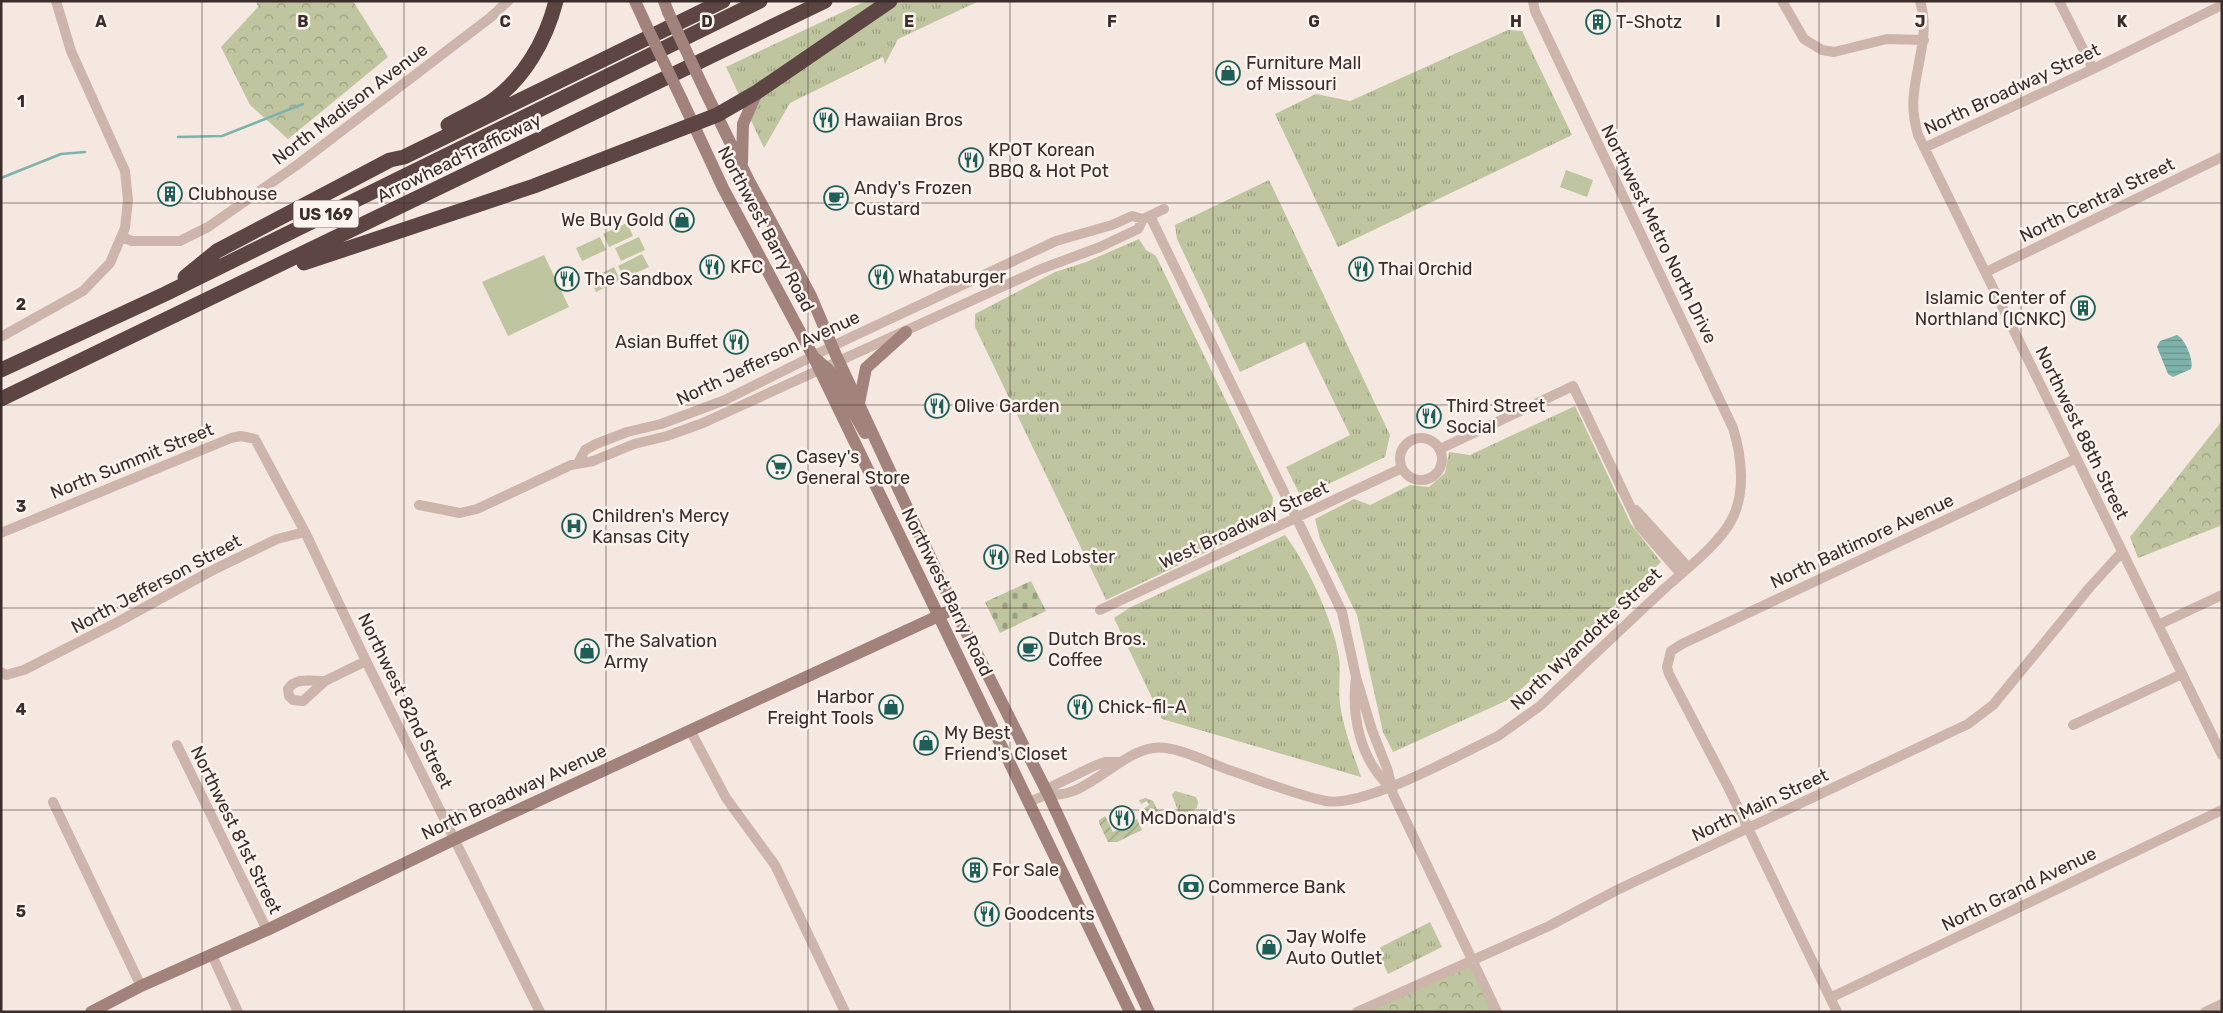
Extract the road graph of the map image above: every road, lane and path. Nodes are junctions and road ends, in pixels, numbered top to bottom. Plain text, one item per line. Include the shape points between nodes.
1 (56, 1) edge
2 (508, 1) edge
3 (556, 1) edge
4 (635, 1) edge
5 (723, 1) edge
6 (760, 1) edge
7 (824, 1) edge
8 (890, 1) edge
9 (903, 1) edge
10 (1526, 1) edge
11 (1782, 1) edge
12 (1920, 1) edge
13 (2059, 1) edge
14 (2222, 5) edge
15 (1534, 6) edge
16 (666, 7) edge
17 (868, 18) junction
18 (1924, 40) junction
19 (2092, 69) junction
20 (757, 92) junction
21 (717, 116) junction
22 (694, 125) junction
23 (1924, 148) junction
24 (2222, 157) edge
25 (390, 160) junction
26 (742, 167) junction
27 (1164, 209) dead end
28 (1147, 218) junction
29 (122, 237) junction
30 (1986, 272) junction
31 (248, 282) junction
32 (165, 294) junction
33 (906, 332) junction
34 (1, 338) edge
35 (832, 347) junction
36 (813, 356) junction
37 (838, 360) junction
38 (822, 368) junction
39 (1, 370) edge
40 (1, 399) edge
41 (859, 403) junction
42 (249, 436) joint
43 (1440, 448) junction
44 (881, 449) junction
45 (2075, 459) junction
46 (578, 463) junction
47 (1402, 468) junction
48 (1741, 474) joint
49 (419, 505) dead end
50 (1298, 518) junction
51 (305, 532) junction
52 (1, 533) edge
53 (2121, 553) junction
54 (1684, 571) junction
55 (2222, 596) edge
56 (954, 608) junction
57 (1100, 610) dead end
58 (939, 615) junction
59 (2158, 625) junction
60 (366, 661) junction
61 (1, 672) edge
62 (2182, 674) junction
63 (325, 682) dead end
64 (2073, 725) dead end
65 (690, 730) junction
66 (177, 745) dead end
67 (2222, 755) edge
68 (1390, 787) junction
69 (1048, 794) junction
70 (53, 802) dead end
71 (1029, 802) junction
72 (2222, 810) edge
73 (1747, 829) junction
74 (456, 838) junction
75 (267, 930) junction
76 (212, 955) junction
77 (1471, 960) junction
78 (141, 986) junction
79 (1830, 998) junction
80 (2222, 1004) edge
81 (91, 1012) edge
82 (238, 1012) edge
83 (540, 1012) edge
84 (845, 1012) edge
85 (1130, 1012) edge
86 (1148, 1012) edge
87 (1357, 1012) edge
88 (1497, 1012) edge
89 (1837, 1012) edge
90 (2205, 1012) edge

1 - 29 street via 71,51 125,171 128,200
2 - 29 street, North Madison Avenue via 279,179 208,227 180,241 132,241
3 - 25 highway via 546,34 516,79 491,102 401,150
4 - 22 main road, Northwest Barry Road, bridge
5 - 25 highway via 404,158
6 - 32 highway, Arrowhead Trafficway / US 169
7 - 31 highway, Arrowhead Trafficway / US 169
8 - 17 highway
9 - 17 highway
10 - 15 street, Northwest Metro North Drive
11 - 18 street via 1804,39 1822,50 1834,52 1877,40
12 - 18 street, Northwest 88th Street
13 - 19 street
14 - 19 street, North Broadway Street
15 - 48 street, Northwest Metro North Drive via 1724,407 1740,450
16 - 21 main road, Northwest Barry Road, bridge
17 - 20 highway
18 - 23 street, Northwest 88th Street via 1913,106 1918,136
19 - 23 street, North Broadway Street
20 - 21 highway
20 - 26 main road via 743,124
21 - 22 highway
21 - 26 main road, Northwest Barry Road
22 - 31 highway via 534,186
22 - 36 main road, Northwest Barry Road via 722,188
23 - 30 street, Northwest 88th Street
24 - 30 street, North Central Street
25 - 32 highway via 217,251
26 - 35 main road, Northwest Barry Road via 811,296
27 - 28 street
28 - 33 street, North Jefferson Avenue via 1138,229 1115,240 1041,269
28 - 35 street, North Jefferson Avenue via 1132,216 1056,241
28 - 50 street
29 - 34 street via 110,263 83,291
30 - 45 street, Northwest 88th Street
31 - 40 highway, Arrowhead Trafficway / US 169
32 - 39 highway, Arrowhead Trafficway / US 169
33 - 37 street, North Jefferson Avenue
33 - 41 main road via 866,368
35 - 36 street, North Jefferson Avenue
35 - 37 main road, Northwest Barry Road
36 - 38 main road
36 - 46 street, North Jefferson Avenue via 701,410 596,444 585,450
37 - 38 street, North Jefferson Avenue
37 - 41 main road, Northwest Barry Road
38 - 44 main road via 866,434
38 - 46 street, North Jefferson Avenue via 703,423 634,444 593,461
38 - 58 main road, Northwest Barry Road
41 - 44 main road, Northwest Barry Road
42 - 51 street, Northwest 82nd Street via 261,447
42 - 52 street, North Summit Street via 231,438
43 - 47 street via 1426,438 1412,440 1401,454
43 - 47 street via 1442,465 1431,478 1415,479
43 - 54 street via 1574,386 1640,527
44 - 56 main road, Northwest Barry Road
45 - 53 street, Northwest 88th Street
45 - 73 street, North Baltimore Avenue via 1671,651 1669,674
46 - 49 street, North Jefferson Avenue via 477,510 460,513
47 - 50 street, West Broadway Street
48 - 54 street, North Wyandotte Street via 1731,521
50 - 57 street, West Broadway Street
50 - 68 street via 1342,612 1356,677 1388,771
51 - 60 street, Northwest 82nd Street
51 - 61 street, North Jefferson Street via 277,539 24,670
53 - 59 street, Northwest 88th Street
53 - 73 street, North Main Street via 1979,717
54 - 68 street, North Wyandotte Street via 1517,724
55 - 59 street
56 - 58 main road, North Broadway Avenue
56 - 69 main road, Northwest Barry Road
58 - 65 main road, North Broadway Avenue
58 - 71 main road, Northwest Barry Road
59 - 62 street, Northwest 88th Street
60 - 63 street
60 - 74 street, Northwest 82nd Street
62 - 64 street
62 - 67 street, Northwest 88th Street
65 - 74 main road, North Broadway Avenue
65 - 84 street via 726,798 775,865
66 - 75 street, Northwest 81st Street
68 - 69 street, North Wyandotte Street via 1348,801 1327,801 1197,757 1152,748 1119,762 1106,773 1060,796
68 - 77 street
69 - 71 street, North Wyandotte Street
69 - 86 main road, Northwest Barry Road
70 - 78 street
71 - 85 main road, Northwest Barry Road
72 - 79 street, North Grand Avenue
73 - 77 street, North Main Street via 1549,926
73 - 79 street
74 - 75 main road, North Broadway Avenue
74 - 83 street, Northwest 82nd Street
75 - 76 main road, North Broadway Avenue
76 - 78 main road, North Broadway Avenue
76 - 82 street
77 - 87 street, North Main Street
77 - 88 street
78 - 81 main road, North Broadway Avenue
79 - 89 street
80 - 90 street

